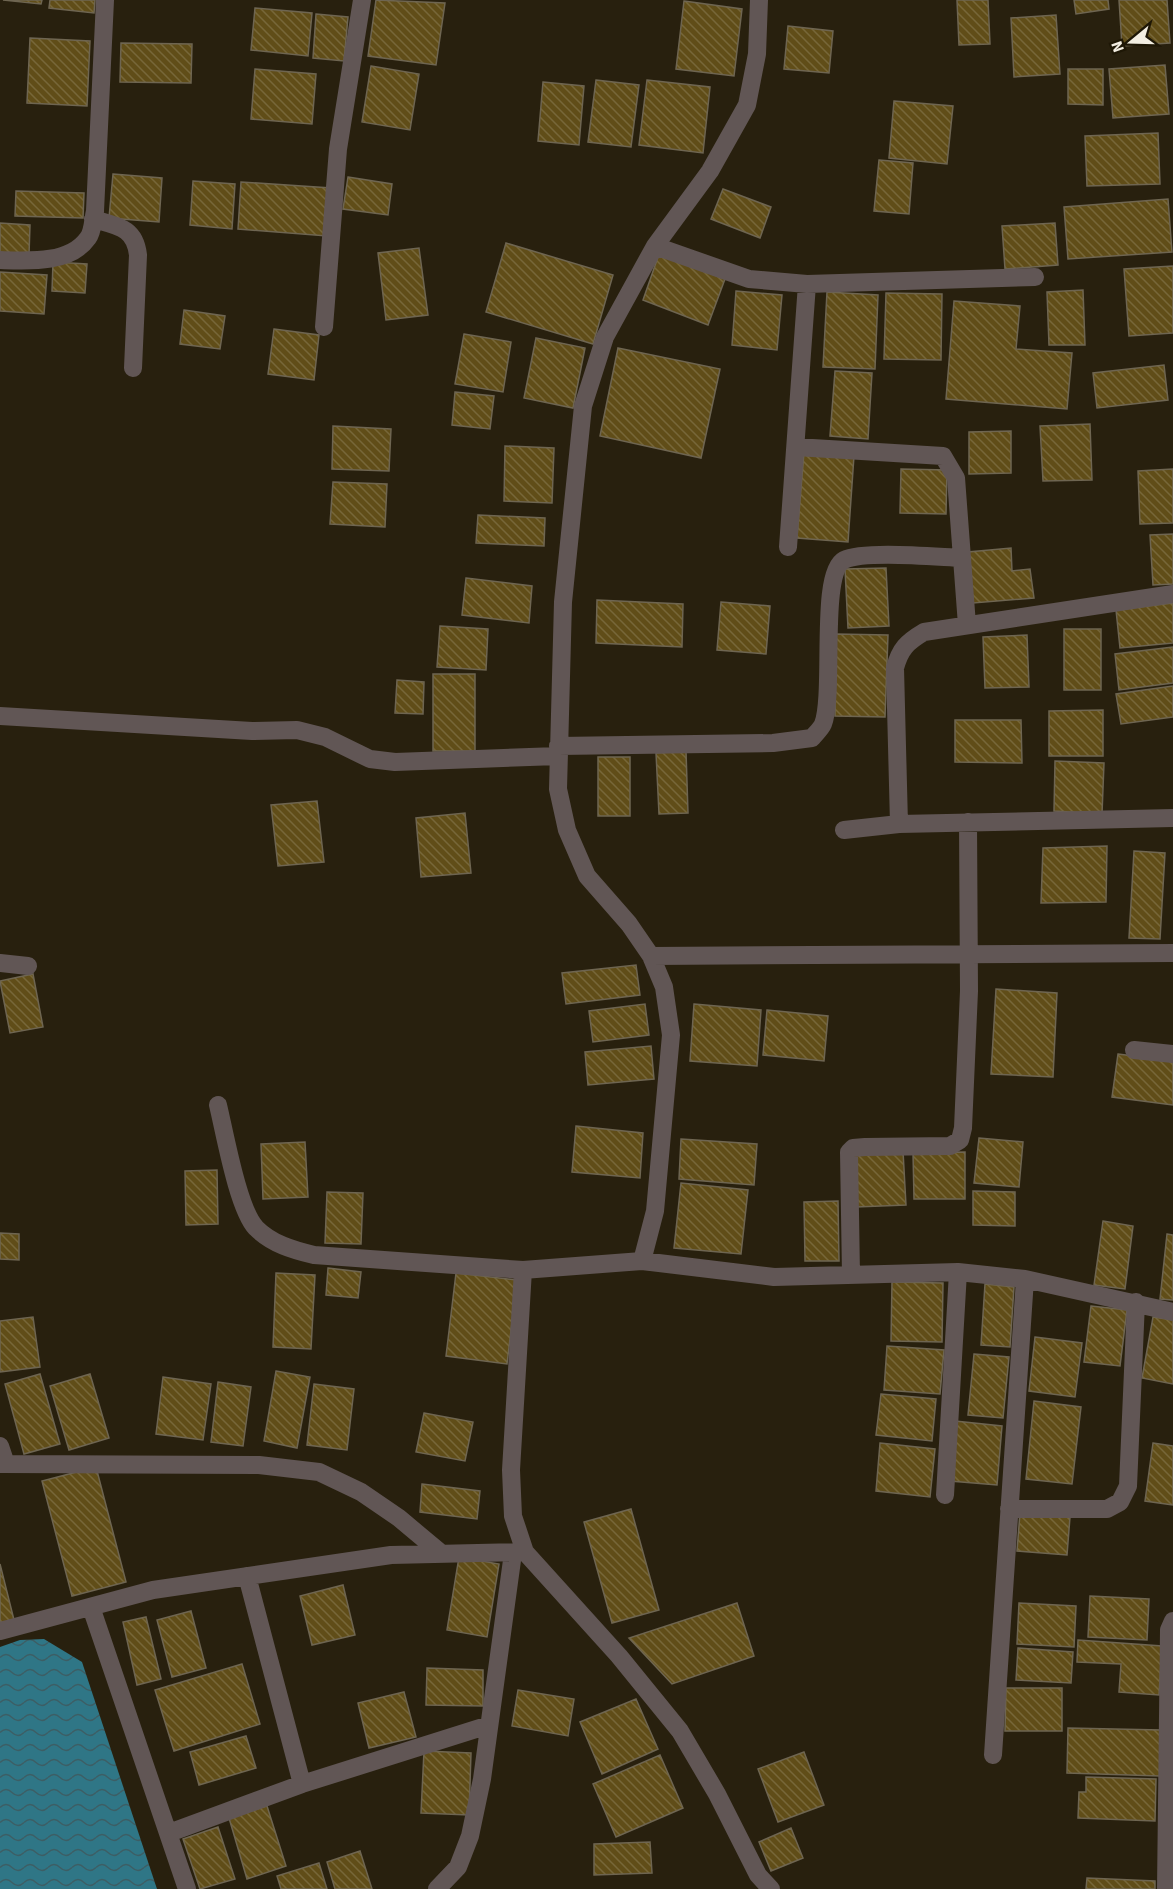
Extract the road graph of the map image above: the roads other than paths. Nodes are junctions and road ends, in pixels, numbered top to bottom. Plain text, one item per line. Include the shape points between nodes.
1 (105, 0) edge
2 (362, 0) edge
3 (759, 0) edge
4 (93, 219) junction
5 (655, 246) junction
6 (0, 260) edge
7 (1035, 277) dead end
8 (807, 284) junction
9 (324, 327) dead end
10 (133, 368) dead end
11 (796, 447) junction
12 (788, 547) dead end
13 (962, 558) junction
14 (1173, 594) edge
15 (967, 626) junction
16 (0, 716) edge
17 (558, 751) junction
18 (1173, 818) edge
19 (968, 822) junction
20 (899, 824) junction
21 (844, 830) dead end
22 (969, 953) junction
23 (1173, 954) edge
24 (651, 956) junction
25 (0, 963) edge
26 (28, 966) dead end
27 (1134, 1050) dead end
28 (1173, 1054) edge
29 (218, 1105) dead end
30 (642, 1261) junction
31 (522, 1270) junction
32 (958, 1272) junction
33 (851, 1275) junction
34 (1025, 1279) junction
35 (1136, 1302) junction
36 (1173, 1311) edge
37 (0, 1446) edge
38 (3, 1464) edge
39 (945, 1495) dead end
40 (1009, 1509) junction
41 (519, 1552) junction
42 (442, 1554) junction
43 (247, 1576) junction
44 (91, 1607) junction
45 (1173, 1621) edge
46 (0, 1631) edge
47 (489, 1725) junction
48 (993, 1755) dead end
49 (302, 1784) junction
50 (169, 1833) junction
51 (187, 1889) edge
52 (437, 1889) edge
53 (771, 1889) edge
54 (1166, 1889) edge

1 - 4 street
2 - 9 street via 338,149
3 - 5 street via 757,54 747,105 710,171
4 - 6 street via 89,237 72,253 52,258
4 - 10 street via 129,232 136,241
5 - 8 street via 749,279
5 - 17 street via 605,337 583,406 562,602
7 - 8 street
8 - 11 street
11 - 12 street
11 - 13 street via 943,456 956,478
13 - 15 street
13 - 17 street via 861,556 843,560 833,571 828,687 823,725 812,738 773,743
14 - 15 street
15 - 20 street via 924,632 899,651 895,668
16 - 17 street via 252,731 297,730 325,737 370,759 395,762
17 - 24 street via 558,789 567,830 587,876
18 - 19 street
19 - 20 street
19 - 22 street
20 - 21 street
22 - 23 street
22 - 24 street
22 - 33 street via 960,1140 951,1146 865,1147 849,1152
24 - 30 street via 664,987 671,1035 655,1211
25 - 26 street
27 - 28 street
29 - 31 street via 242,1199 255,1228 282,1246 314,1255
30 - 31 street
30 - 33 street via 774,1277
31 - 41 street via 511,1470
32 - 33 street
32 - 34 street
32 - 39 street
34 - 35 street
34 - 40 street
35 - 36 street
35 - 40 street via 1128,1486 1120,1502 1107,1509
37 - 38 street
38 - 42 street via 258,1465 319,1472 361,1492
40 - 48 street
41 - 42 street
41 - 47 street
41 - 53 street via 619,1656 680,1731 758,1875
42 - 43 street via 391,1555
43 - 44 street via 153,1590
43 - 49 street
44 - 46 street
44 - 50 street
45 - 54 street via 1169,1630
47 - 49 street
47 - 52 street via 470,1836 458,1867
49 - 50 street
50 - 51 street

